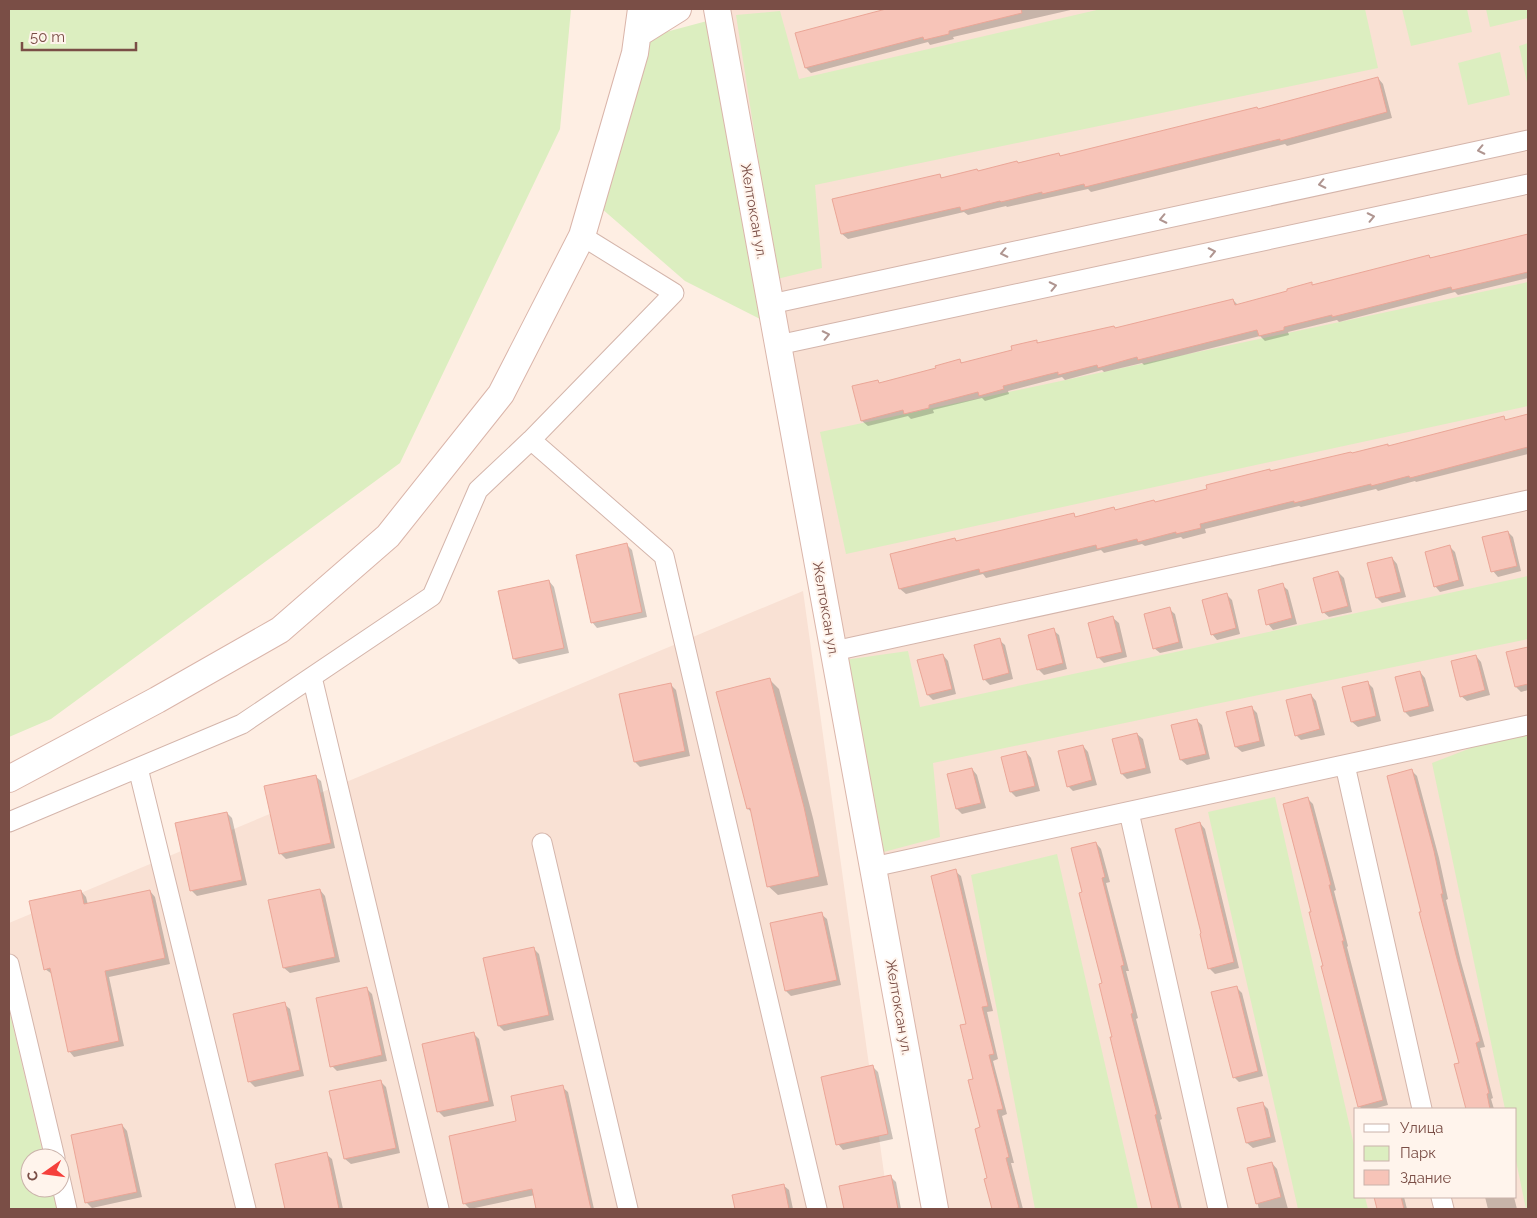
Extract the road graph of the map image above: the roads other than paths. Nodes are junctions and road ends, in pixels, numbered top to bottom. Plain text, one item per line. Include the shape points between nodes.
1 (678, 9) edge
2 (717, 9) edge
3 (640, 21) edge
4 (1528, 140) edge
5 (1528, 184) edge
6 (582, 236) junction
7 (771, 304) junction
8 (778, 345) junction
9 (531, 440) junction
10 (1528, 500) edge
11 (834, 651) junction
12 (312, 677) junction
13 (1528, 725) edge
14 (1345, 765) junction
15 (138, 768) junction
16 (9, 779) edge
17 (1129, 812) junction
18 (9, 822) edge
19 (542, 842) dead end
20 (873, 867) junction
21 (9, 964) edge
22 (1422, 1108) edge
23 (53, 1148) edge
24 (246, 1209) edge
25 (439, 1209) edge
26 (628, 1209) edge
27 (816, 1209) edge
28 (936, 1209) edge
29 (1218, 1209) edge

1 - 3 street
2 - 7 street, Желтоксан ул.
3 - 6 street via 635,53
4 -> 7 street
8 -> 5 street
6 - 9 street via 674,293
6 - 16 street via 501,394 388,536 280,630
7 - 8 street, Желтоксан ул.
8 - 11 street, Желтоксан ул.
9 - 12 street via 478,490 432,596
9 - 27 street via 664,556
10 - 11 street
11 - 20 street, Желтоксан ул.
12 - 15 street via 242,724
12 - 25 street
13 - 14 street
14 - 17 street
14 - 22 street
15 - 18 street
15 - 24 street
17 - 20 street
17 - 29 street
19 - 26 street
20 - 28 street, Желтоксан ул.
21 - 23 street

